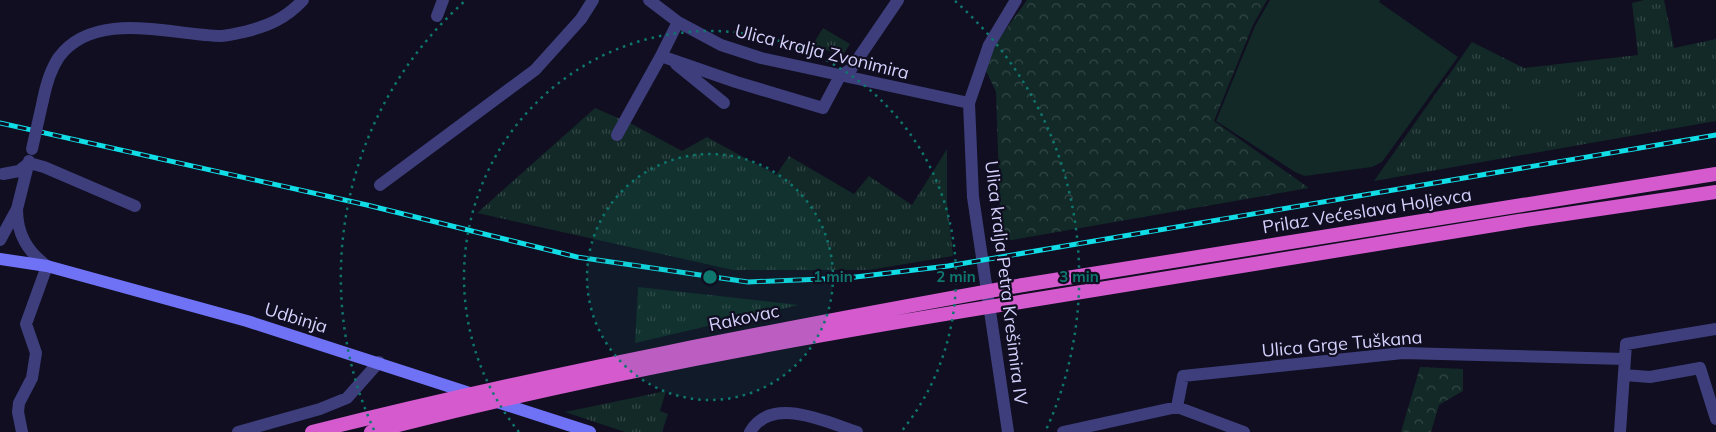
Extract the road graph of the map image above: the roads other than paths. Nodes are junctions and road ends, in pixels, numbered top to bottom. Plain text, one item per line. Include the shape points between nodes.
1 (302, 0) edge
2 (443, 0) edge
3 (593, 0) edge
4 (649, 0) edge
5 (898, 0) edge
6 (1016, 0) edge
7 (437, 16) dead end
8 (678, 22) junction
9 (666, 57) junction
10 (840, 76) junction
11 (724, 103) dead end
12 (969, 103) junction
13 (617, 135) dead end
14 (29, 163) junction
15 (1, 173) edge
16 (1716, 174) edge
17 (380, 185) dead end
18 (1716, 192) edge
19 (20, 196) junction
20 (135, 206) dead end
21 (18, 209) junction
22 (0, 240) edge
23 (0, 259) edge
24 (47, 266) junction
25 (1023, 285) joint
26 (1026, 301) joint
27 (1716, 329) edge
28 (1625, 359) junction
29 (379, 362) junction
30 (1624, 376) junction
31 (1177, 407) junction
32 (1716, 418) edge
33 (22, 432) edge
34 (238, 432) edge
35 (312, 432) edge
36 (371, 432) edge
37 (590, 432) edge
38 (750, 432) edge
39 (857, 432) edge
40 (1008, 432) edge
41 (1063, 432) edge
42 (1244, 432) edge
43 (1620, 432) edge

1 - 14 street, Udbinja, bridge via 277,22 224,36 120,28 93,33 74,43 60,56 47,82
2 - 7 street
3 - 17 street via 581,19 535,70
4 - 8 street, Ulica kralja Zvonimira
5 - 10 street via 851,69
6 - 12 street, Ulica kralja Petra Krešimira IV via 989,45
8 - 9 street
8 - 10 street, Ulica kralja Zvonimira via 721,45
9 - 10 street via 823,108
9 - 11 street
9 - 13 street
10 - 12 street, Ulica kralja Zvonimira
12 - 40 street, Ulica kralja Petra Krešimira IV via 973,197
14 - 15 street via 19,171
14 - 19 street, Udbinja
14 - 20 street
15 - 19 street
16 - 25 highway, Prilaz Većeslava Holjevca
18 - 26 highway, Prilaz Većeslava Holjevca
19 - 21 street, Udbinja
21 - 22 street, Udbinja
21 - 24 street, Udbinja via 17,221 24,241
23 - 24 main road, Udbinja
24 - 29 main road, Udbinja via 247,321
24 - 33 street via 26,324 36,353 32,378 19,403
25 - 35 highway, Rakovac, bridge via 774,330 423,404
26 - 36 highway, Rakovac, bridge via 680,362
27 - 28 street via 1626,344
28 - 30 street
28 - 31 street, Ulica Grge Tuškana via 1403,353 1183,376
29 - 34 street via 347,398
29 - 37 main road
30 - 32 street via 1650,377 1700,368
30 - 43 street
31 - 41 street
31 - 42 street
38 - 39 street via 756,421 776,413 799,414

